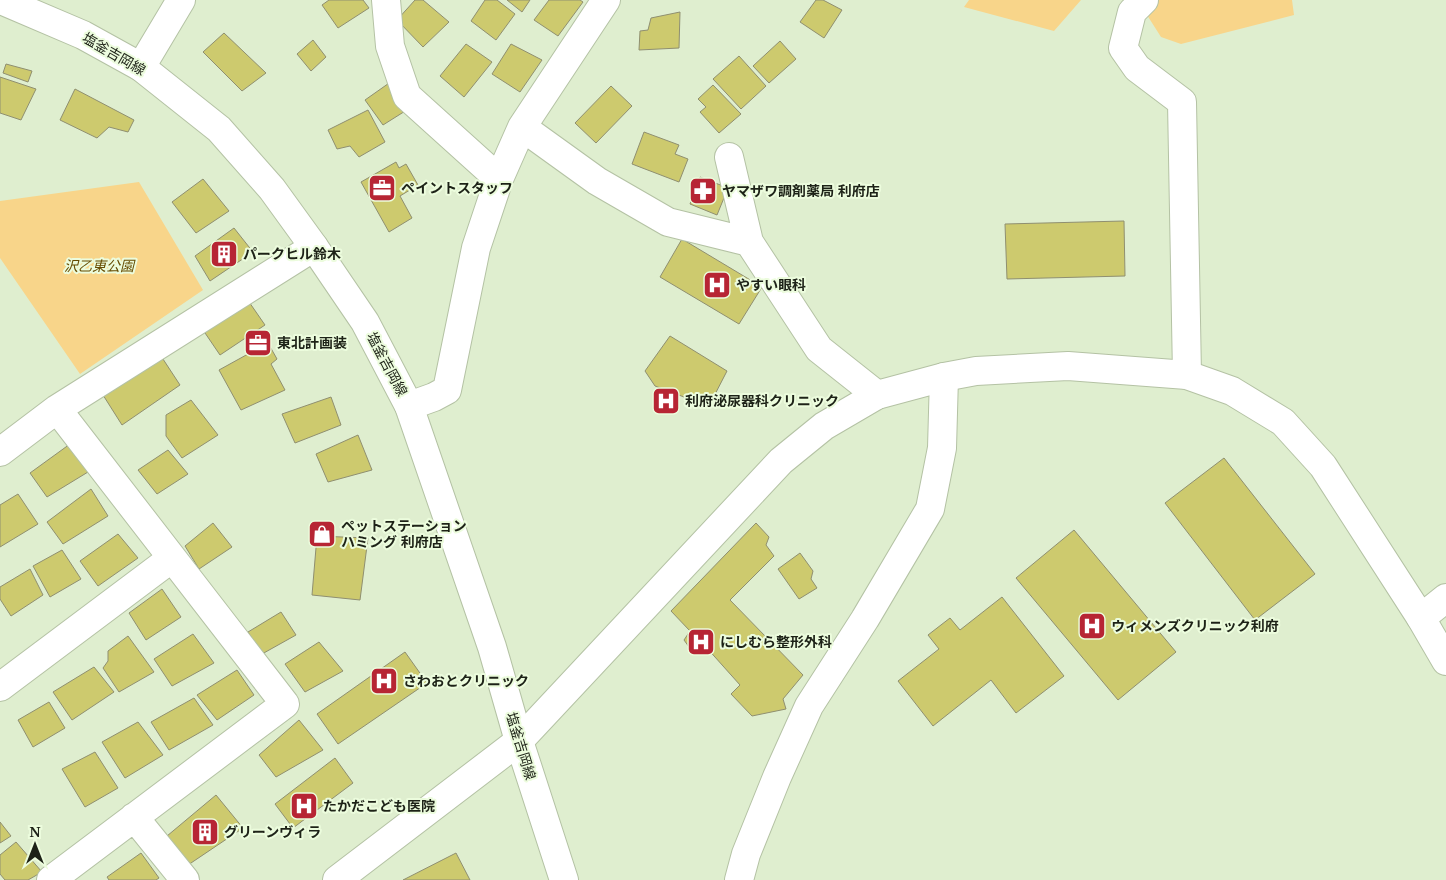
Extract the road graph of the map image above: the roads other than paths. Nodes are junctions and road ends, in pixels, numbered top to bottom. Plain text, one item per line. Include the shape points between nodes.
1 (1, 0) edge
2 (181, 0) edge
3 (386, 0) edge
4 (606, 0) edge
5 (1144, 0) edge
6 (141, 67) junction
7 (522, 127) junction
8 (729, 157) dead end
9 (499, 179) junction
10 (748, 242) junction
11 (314, 247) junction
12 (1187, 375) junction
13 (944, 376) junction
14 (877, 395) junction
15 (409, 406) junction
16 (57, 409) junction
17 (0, 452) edge
18 (172, 558) junction
19 (1446, 598) edge
20 (1421, 618) junction
21 (1446, 660) edge
22 (0, 686) edge
23 (519, 742) junction
24 (134, 818) junction
25 (51, 880) edge
26 (185, 880) edge
27 (337, 880) edge
28 (564, 880) edge
29 (739, 880) edge

1 - 6 street, 塩釜吉岡線 via 83,35
2 - 6 street
3 - 9 street via 390,46 407,96
4 - 7 street
5 - 12 street via 1132,12 1123,48 1137,68 1182,102
6 - 11 street, 塩釜吉岡線 via 219,129 272,189
7 - 9 street
7 - 10 street via 597,181 668,222
8 - 10 street
9 - 15 street via 476,248 446,390
10 - 14 street via 819,349
11 - 15 street, 塩釜吉岡線 via 366,322
11 - 16 street
12 - 13 street via 1068,366
12 - 20 street via 1232,391 1283,422 1323,466
13 - 14 street
13 - 29 street via 942,448 930,509 809,706 746,854
14 - 23 street via 824,426 781,460
15 - 23 street, 塩釜吉岡線 via 492,647
16 - 17 street
16 - 18 street
18 - 22 street
18 - 24 street via 285,704
19 - 20 street
20 - 21 street
23 - 27 street
23 - 28 street, 塩釜吉岡線
24 - 25 street
24 - 26 street

